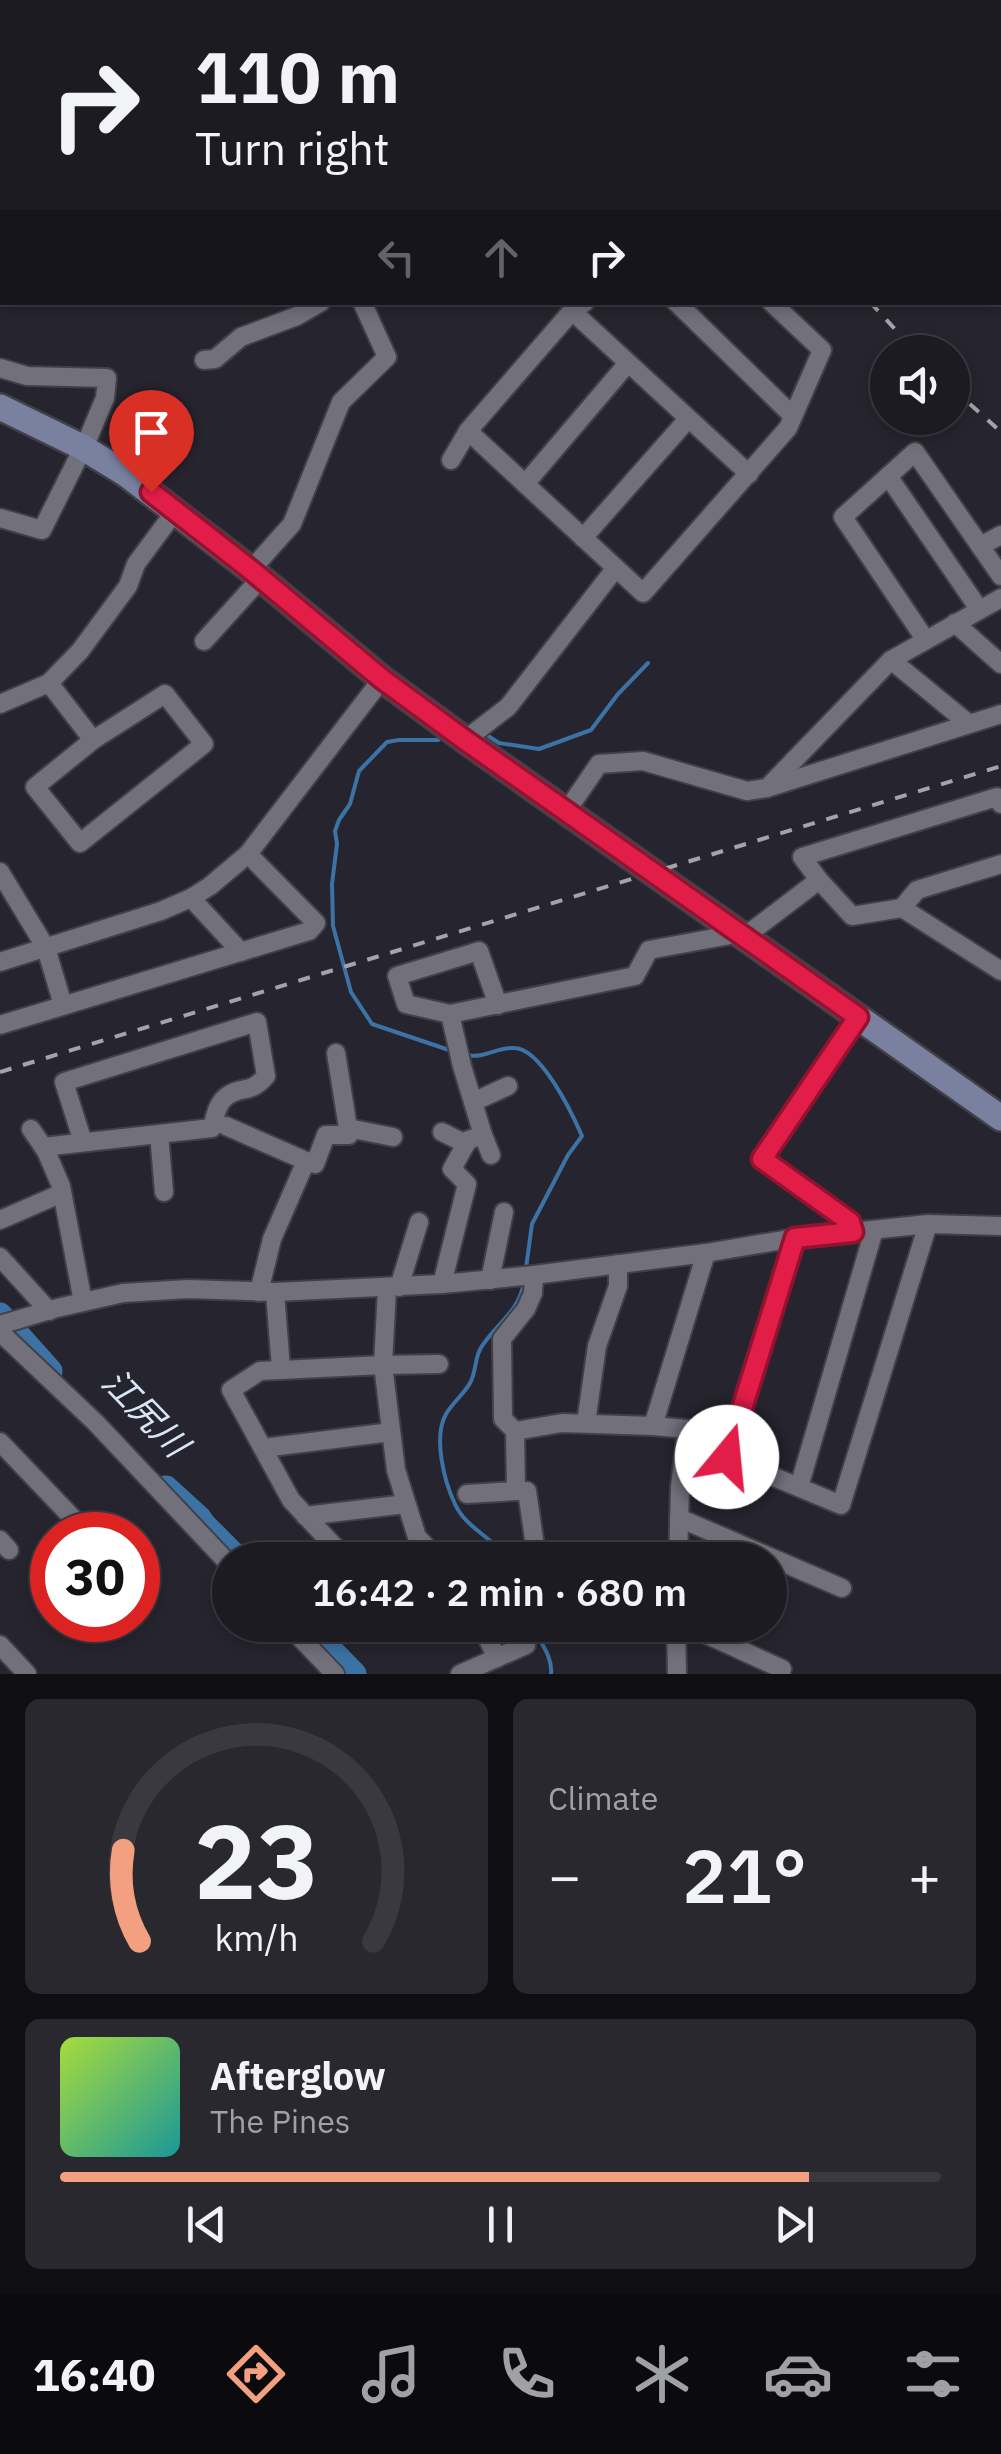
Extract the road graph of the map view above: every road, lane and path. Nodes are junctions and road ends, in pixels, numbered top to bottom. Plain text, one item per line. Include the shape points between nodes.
1 (316, 305) edge
2 (363, 305) edge
3 (679, 305) edge
4 (774, 305) edge
5 (578, 307) edge
6 (204, 360) dead end
7 (628, 362) junction
8 (0, 368) edge
9 (0, 407) edge
10 (794, 416) junction
11 (688, 419) junction
12 (468, 430) junction
13 (82, 447) junction
14 (451, 460) dead end
15 (748, 474) junction
16 (888, 476) junction
17 (525, 484) junction
18 (176, 510) junction
19 (0, 518) edge
20 (1001, 535) edge
21 (583, 538) junction
22 (980, 546) junction
23 (616, 569) junction
24 (256, 574) junction
25 (1001, 576) edge
26 (1001, 598) edge
27 (979, 610) junction
28 (955, 623) junction
29 (925, 639) junction
30 (204, 641) dead end
31 (891, 660) junction
32 (1001, 664) edge
33 (382, 679) junction
34 (48, 683) junction
35 (0, 704) edge
36 (1001, 714) edge
37 (969, 724) junction
38 (92, 740) junction
39 (465, 740) junction
40 (767, 788) junction
41 (1000, 799) edge
42 (566, 812) junction
43 (248, 854) junction
44 (1001, 864) edge
45 (0, 872) edge
46 (819, 880) junction
47 (6, 893) edge
48 (192, 898) junction
49 (902, 908) junction
50 (740, 934) junction
51 (46, 948) junction
52 (241, 952) junction
53 (0, 962) edge
54 (1001, 971) edge
55 (63, 1005) junction
56 (498, 1005) junction
57 (450, 1014) junction
58 (858, 1017) junction
59 (0, 1025) edge
60 (336, 1053) dead end
61 (508, 1086) dead end
62 (473, 1102) junction
63 (1001, 1118) edge
64 (226, 1126) dead end
65 (348, 1128) junction
66 (32, 1129) dead end
67 (442, 1132) dead end
68 (158, 1134) junction
69 (483, 1135) junction
70 (393, 1137) dead end
71 (83, 1142) junction
72 (466, 1144) junction
73 (44, 1147) junction
74 (490, 1155) dead end
75 (306, 1161) junction
76 (164, 1192) dead end
77 (62, 1193) junction
78 (504, 1212) dead end
79 (0, 1220) edge
80 (419, 1222) dead end
81 (928, 1224) junction
82 (1001, 1226) edge
83 (874, 1230) junction
84 (853, 1232) junction
85 (795, 1238) junction
86 (706, 1252) junction
87 (0, 1257) edge
88 (618, 1264) junction
89 (534, 1275) junction
90 (490, 1280) junction
91 (442, 1284) junction
92 (393, 1287) junction
93 (267, 1292) junction
94 (83, 1302) junction
95 (49, 1310) junction
96 (0, 1329) edge
97 (383, 1364) junction
98 (439, 1364) dead end
99 (280, 1369) junction
100 (586, 1423) junction
101 (653, 1426) junction
102 (515, 1430) junction
103 (391, 1432) junction
104 (686, 1440) junction
105 (0, 1442) edge
106 (262, 1448) junction
107 (727, 1457) junction
108 (799, 1487) junction
109 (516, 1491) junction
110 (467, 1494) dead end
111 (406, 1504) junction
112 (68, 1512) edge
113 (305, 1516) junction
114 (679, 1518) junction
115 (330, 1542) edge
116 (422, 1542) edge
117 (534, 1542) edge
118 (678, 1542) edge
119 (212, 1546) edge
120 (842, 1588) dead end
121 (304, 1642) edge
122 (490, 1642) edge
123 (679, 1642) edge
124 (715, 1642) edge
125 (0, 1645) edge
126 (526, 1645) dead end
127 (498, 1658) junction
128 (782, 1669) dead end
129 (27, 1674) edge
130 (335, 1674) edge
131 (460, 1674) edge
132 (676, 1674) edge

1 - 6 street
2 - 24 street via 387,357 341,402 292,524
3 - 10 street
4 - 10 street via 822,350
5 - 7 street
5 - 12 street
7 - 11 street
7 - 17 street
8 - 13 street via 27,376 108,378
9 - 13 street
10 - 15 street
11 - 15 street
11 - 21 street
12 - 14 street
12 - 17 street
13 - 18 street
13 - 19 street via 42,530
15 - 23 street via 643,593
16 - 22 street via 915,452
16 - 27 street
16 - 29 street via 843,517
17 - 21 street
18 - 24 street
18 - 34 street via 80,651
20 - 22 street
21 - 23 street
22 - 25 street
23 - 39 street via 508,707
24 - 30 street
24 - 33 street
26 - 27 street
27 - 28 street
28 - 29 street
28 - 32 street
29 - 31 street
31 - 37 street
31 - 40 street
33 - 39 street
33 - 43 street
34 - 35 street
34 - 38 street
36 - 37 street
37 - 40 street
38 - 38 street via 166,694 204,744 80,843 35,787
39 - 42 street
40 - 42 street via 747,790 643,761 599,764
41 - 46 street via 802,857
42 - 50 street
43 - 48 street
43 - 52 street via 316,923
44 - 49 street via 917,890
45 - 47 street
46 - 49 street via 852,916
46 - 50 street
47 - 51 street
48 - 51 street
48 - 52 street
49 - 54 street
50 - 56 street via 649,950 635,976
50 - 58 street
51 - 53 street
51 - 55 street
52 - 55 street
55 - 59 street
56 - 57 street
56 - 57 street via 479,951 396,976 406,1004
57 - 62 street
58 - 63 street
58 - 84 street via 762,1159 850,1222
60 - 65 street
61 - 62 street
62 - 69 street
64 - 75 street
65 - 70 street
65 - 75 street via 348,1136 326,1135 315,1164
66 - 73 street
67 - 72 street
68 - 71 street
68 - 71 street via 212,1128 228,1095 256,1087 266,1076 257,1022 64,1082
68 - 76 street
69 - 72 street
69 - 74 street
71 - 73 street
72 - 91 street via 452,1169 467,1184
73 - 77 street
75 - 93 street via 272,1239
77 - 79 street
77 - 94 street
78 - 90 street
80 - 92 street
81 - 82 street
81 - 83 street
81 - 108 street via 842,1505
83 - 84 street
83 - 108 street
84 - 85 street
85 - 86 street
85 - 107 street
86 - 88 street
86 - 101 street
87 - 95 street
88 - 89 street
88 - 100 street
89 - 90 street
89 - 102 street via 526,1309 502,1339 503,1419
90 - 91 street
91 - 92 street
92 - 93 street
92 - 97 street
93 - 94 street via 172,1290
93 - 99 street
94 - 95 street
95 - 96 street
96 - 119 street
97 - 98 street
97 - 99 street
97 - 103 street
99 - 106 street via 260,1372 231,1390
100 - 101 street
100 - 102 street
101 - 104 street via 688,1429
102 - 109 street
103 - 106 street
103 - 111 street
104 - 107 street
104 - 114 street
105 - 112 street
106 - 113 street
107 - 108 street
109 - 110 street
109 - 117 street via 526,1491
111 - 113 street
111 - 116 street
113 - 115 street
114 - 118 street
114 - 120 street
121 - 130 street
122 - 127 street
123 - 132 street
124 - 128 street
125 - 129 street
126 - 127 street
127 - 131 street

